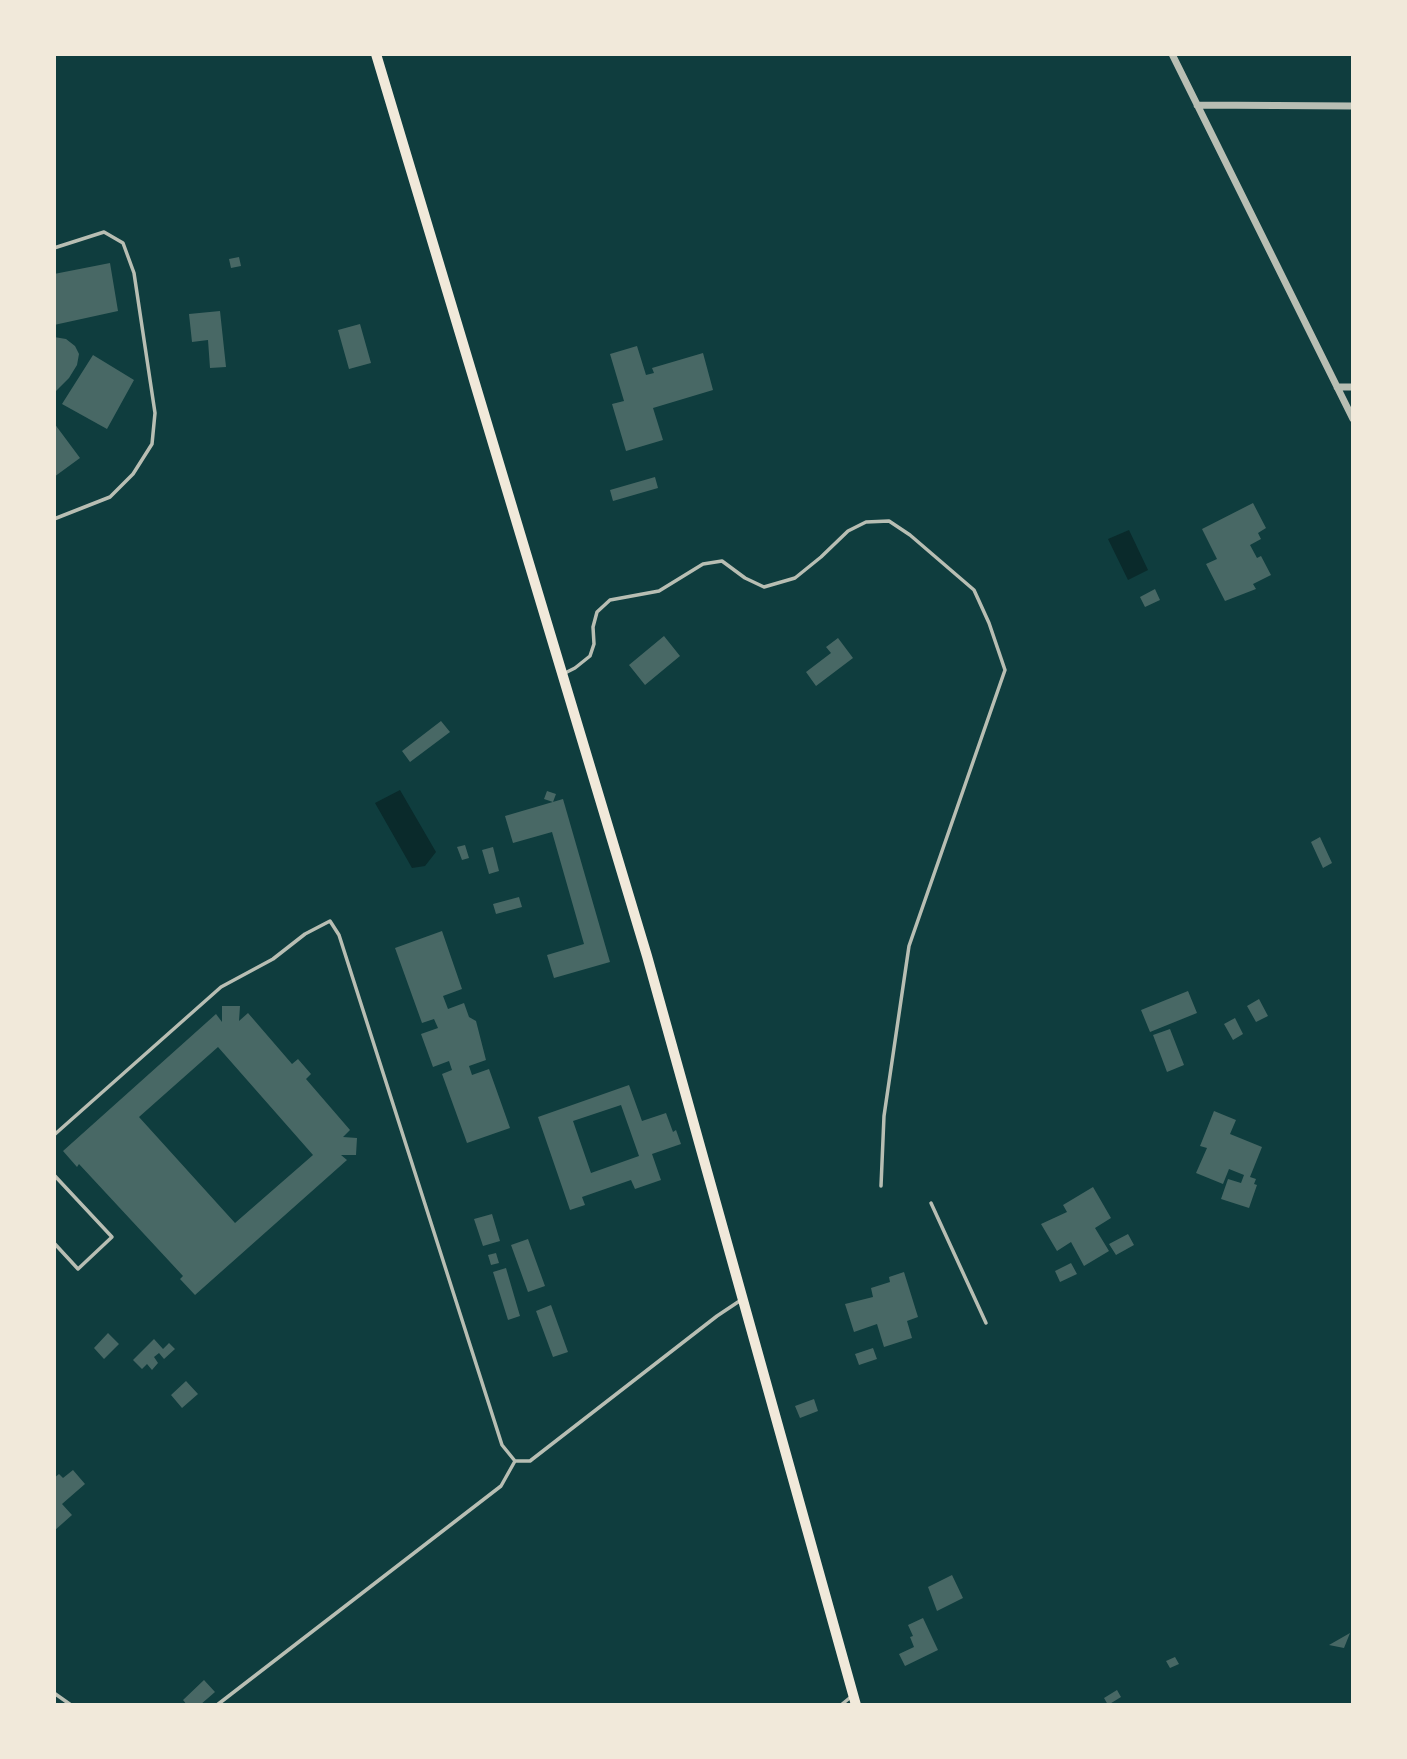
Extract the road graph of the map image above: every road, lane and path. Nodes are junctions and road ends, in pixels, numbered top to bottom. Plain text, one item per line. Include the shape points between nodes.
1 (376, 54) edge
2 (1171, 54) edge
3 (1197, 105) junction
4 (1353, 106) edge
5 (54, 248) edge
6 (1337, 387) junction
7 (1353, 387) edge
8 (1353, 419) edge
9 (54, 519) edge
10 (563, 674) junction
11 (54, 1135) edge
12 (54, 1175) edge
13 (881, 1186) dead end
14 (932, 1203) dead end
15 (54, 1243) edge
16 (743, 1299) junction
17 (986, 1323) dead end
18 (515, 1461) junction
19 (54, 1693) edge
20 (855, 1700) edge
21 (71, 1705) edge
22 (217, 1705) edge
23 (841, 1705) edge

1 - 10 main road
2 - 3 street
3 - 4 street
3 - 6 street
5 - 9 lane via 104,232 123,243 134,272 155,413 152,444 133,474 110,497
6 - 7 street
6 - 8 street
10 - 13 lane via 590,656 597,612 610,600 659,591 703,564 722,561 764,587 795,578 848,531 866,522 889,521 974,590 1005,670 909,946 884,1116
10 - 16 main road via 648,956
11 - 18 lane via 221,987 330,921 339,935 502,1445
12 - 15 lane via 112,1237 78,1269
14 - 17 lane
16 - 18 lane via 530,1461
16 - 20 main road
18 - 22 lane via 501,1486
19 - 21 lane
20 - 23 lane

